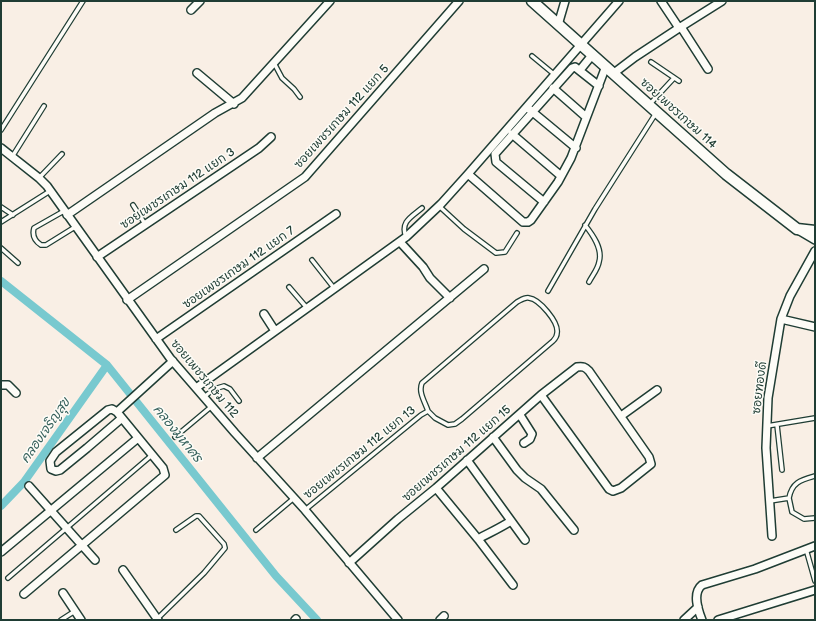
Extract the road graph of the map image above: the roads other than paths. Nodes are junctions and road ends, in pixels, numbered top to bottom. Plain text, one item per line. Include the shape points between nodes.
1 (83, 1) edge
2 (200, 1) edge
3 (330, 1) edge
4 (459, 1) edge
5 (532, 1) edge
6 (565, 1) edge
7 (619, 1) edge
8 (661, 1) edge
9 (722, 1) edge
10 (712, 4) edge
11 (191, 10) dead end
12 (558, 25) junction
13 (680, 28) junction
14 (582, 44) junction
15 (593, 54) junction
16 (532, 56) dead end
17 (651, 62) dead end
18 (274, 63) junction
19 (708, 69) dead end
20 (580, 70) junction
21 (610, 70) junction
22 (197, 73) dead end
23 (555, 75) junction
24 (674, 78) junction
25 (679, 81) dead end
26 (598, 86) junction
27 (553, 88) junction
28 (300, 97) dead end
29 (234, 104) junction
30 (649, 104) junction
31 (44, 106) dead end
32 (530, 109) junction
33 (657, 112) junction
34 (586, 117) junction
35 (1, 130) edge
36 (512, 134) junction
37 (271, 137) dead end
38 (1, 148) edge
39 (576, 148) junction
40 (62, 154) dead end
41 (12, 157) junction
42 (468, 174) junction
43 (561, 176) junction
44 (39, 178) junction
45 (51, 191) junction
46 (544, 202) junction
47 (133, 205) dead end
48 (439, 206) junction
49 (1, 207) edge
50 (422, 208) dead end
51 (66, 213) junction
52 (336, 214) dead end
53 (13, 215) junction
54 (1, 222) edge
55 (145, 224) junction
56 (585, 225) junction
57 (75, 227) junction
58 (797, 229) junction
59 (815, 231) edge
60 (517, 233) dead end
61 (406, 237) junction
62 (815, 240) edge
63 (400, 242) junction
64 (1, 248) edge
65 (815, 251) edge
66 (97, 257) junction
67 (312, 260) dead end
68 (18, 263) dead end
69 (484, 269) dead end
70 (589, 282) dead end
71 (289, 287) dead end
72 (334, 288) junction
73 (548, 291) dead end
74 (450, 298) junction
75 (127, 300) junction
76 (307, 308) junction
77 (264, 314) dead end
78 (781, 319) junction
79 (815, 327) edge
80 (275, 331) junction
81 (156, 339) junction
82 (173, 361) junction
83 (1, 385) edge
84 (196, 388) junction
85 (657, 390) dead end
86 (16, 393) dead end
87 (541, 395) junction
88 (204, 397) junction
89 (239, 401) dead end
90 (212, 406) junction
91 (119, 410) junction
92 (428, 411) junction
93 (520, 415) junction
94 (621, 416) junction
95 (122, 418) junction
96 (815, 418) edge
97 (777, 424) junction
98 (766, 426) junction
99 (175, 437) dead end
100 (493, 437) junction
101 (138, 438) junction
102 (524, 443) dead end
103 (152, 455) junction
104 (257, 458) junction
105 (467, 460) junction
106 (782, 470) dead end
107 (815, 476) edge
108 (29, 486) dead end
109 (436, 488) junction
110 (294, 498) junction
111 (790, 498) junction
112 (769, 501) junction
113 (51, 510) junction
114 (305, 510) junction
115 (815, 518) edge
116 (511, 521) junction
117 (66, 528) junction
118 (176, 530) dead end
119 (256, 530) dead end
120 (574, 530) dead end
121 (772, 536) dead end
122 (478, 539) junction
123 (526, 540) dead end
124 (81, 546) junction
125 (815, 546) edge
126 (806, 549) junction
127 (1, 552) edge
128 (95, 560) dead end
129 (349, 563) junction
130 (123, 570) dead end
131 (8, 578) dead end
132 (815, 581) edge
133 (513, 585) dead end
134 (815, 590) edge
135 (63, 593) dead end
136 (24, 594) dead end
137 (698, 607) junction
138 (74, 611) junction
139 (61, 620) edge
140 (81, 620) edge
141 (157, 620) edge
142 (398, 620) edge
143 (684, 620) edge
144 (702, 620) edge
145 (718, 620) edge

1 - 35 lane
2 - 11 street
3 - 18 street
4 - 75 street, ซอยเพชรเกษม 112 แยก 5 via 305,177
5 - 12 street, ซอยเพชรเกษม 114
6 - 12 street
7 - 14 street
8 - 13 street
9 - 10 street
10 - 13 street
12 - 14 street, ซอยเพชรเกษม 114
13 - 19 street
13 - 21 street
14 - 15 street, ซอยเพชรเกษม 114
14 - 23 street
15 - 20 street
15 - 21 street, ซอยเพชรเกษม 114
16 - 23 lane
17 - 24 lane
18 - 28 lane via 282,78
18 - 29 street
20 - 26 street
20 - 27 street via 572,68
21 - 26 street
21 - 30 street, ซอยเพชรเกษม 114
22 - 29 street
23 - 32 street
24 - 25 lane
24 - 30 lane
26 - 34 street
27 - 32 street
27 - 34 street
29 - 51 street via 215,113
30 - 33 street, ซอยเพชรเกษม 114
31 - 41 lane
32 - 36 street
32 - 39 street
32 - 42 street
33 - 56 lane
33 - 58 street, ซอยเพชรเกษม 114 via 726,174
34 - 39 street
36 - 43 street
36 - 46 street via 495,154 496,162
37 - 55 street, ซอยเพชรเกษม 112 แยก 3
38 - 41 street, ซอยเพชรเกษม 112
39 - 43 street
40 - 44 lane
41 - 44 street, ซอยเพชรเกษม 112
42 - 46 street via 523,222 531,220
42 - 48 street
43 - 46 street
44 - 45 street, ซอยเพชรเกษม 112
45 - 51 street, ซอยเพชรเกษม 112
45 - 53 lane
47 - 55 lane
48 - 60 lane via 496,253 505,252
48 - 61 street
49 - 53 lane
50 - 61 lane via 404,225
51 - 57 street, ซอยเพชรเกษม 112
51 - 57 lane via 34,228 32,233 37,242 41,245 46,244
52 - 81 street, ซอยเพชรเกษม 112 แยก 7
53 - 54 lane
55 - 66 street, ซอยเพชรเกษม 112 แยก 3
56 - 70 lane via 596,241 599,253 599,262
56 - 73 lane
57 - 66 street, ซอยเพชรเกษม 112
58 - 59 street
58 - 62 street
61 - 63 street
63 - 72 street
63 - 74 street
64 - 68 lane
65 - 78 street, ซอยทองดี via 790,296
66 - 75 street, ซอยเพชรเกษม 112
67 - 72 lane
69 - 74 street
71 - 76 lane
72 - 76 street
74 - 104 street
75 - 81 street, ซอยเพชรเกษม 112
76 - 80 street
77 - 80 street
78 - 79 street
78 - 98 street, ซอยทองดี
80 - 84 street
81 - 82 street, ซอยเพชรเกษม 112
82 - 84 street, ซอยเพชรเกษม 112
82 - 91 street
83 - 86 street via 8,385
84 - 88 street, ซอยเพชรเกษม 112
85 - 94 street
87 - 93 street, ซอยเพชรเกษม 112 แยก 15
87 - 94 street, ซอยเพชรเกษม 112 แยก 15 via 577,367 583,366
87 - 94 street via 605,484 613,491 621,488 650,464 649,457
88 - 89 lane via 214,389 224,386
88 - 90 street, ซอยเพชรเกษม 112
90 - 99 lane
90 - 104 street, ซอยเพชรเกษม 112
91 - 95 street
91 - 95 street via 108,410 56,452 50,461 51,469 60,470
92 - 92 lane, ซอยเพชรเกษม 112 แยก 13 via 443,423 455,424 541,352 558,334 555,322 546,310 530,298 517,302 422,383 421,392
92 - 114 lane, ซอยเพชรเกษม 112 แยก 13
93 - 100 street, ซอยเพชรเกษม 112 แยก 15
93 - 102 street via 532,434
95 - 101 street
96 - 97 lane
97 - 98 lane
97 - 106 lane
98 - 112 street, ซอยทองดี
100 - 105 street, ซอยเพชรเกษม 112 แยก 15
100 - 120 street via 517,470 541,489
101 - 103 street
101 - 113 street
103 - 117 lane
103 - 124 street via 163,468 165,475
104 - 110 street, ซอยเพชรเกษม 112
105 - 109 street, ซอยเพชรเกษม 112 แยก 15
105 - 116 street
107 - 111 lane via 794,485
108 - 113 street
109 - 122 street
109 - 129 street, ซอยเพชรเกษม 112 แยก 15
110 - 114 street, ซอยเพชรเกษม 112
110 - 119 lane
111 - 112 lane
111 - 115 lane via 792,512 804,519
112 - 121 street, ซอยทองดี
113 - 117 street
113 - 127 street
114 - 129 street, ซอยเพชรเกษม 112
116 - 122 street
116 - 123 street
117 - 124 street
117 - 131 lane
118 - 141 lane via 199,516 225,548
122 - 133 street
124 - 128 street
124 - 136 street
125 - 126 street
126 - 132 lane
126 - 137 street via 755,569 702,585 697,593
129 - 142 street, ซอยเพชรเกษม 112
130 - 141 street
134 - 145 street
135 - 138 street
137 - 143 street
137 - 144 street
138 - 139 lane
138 - 140 street

